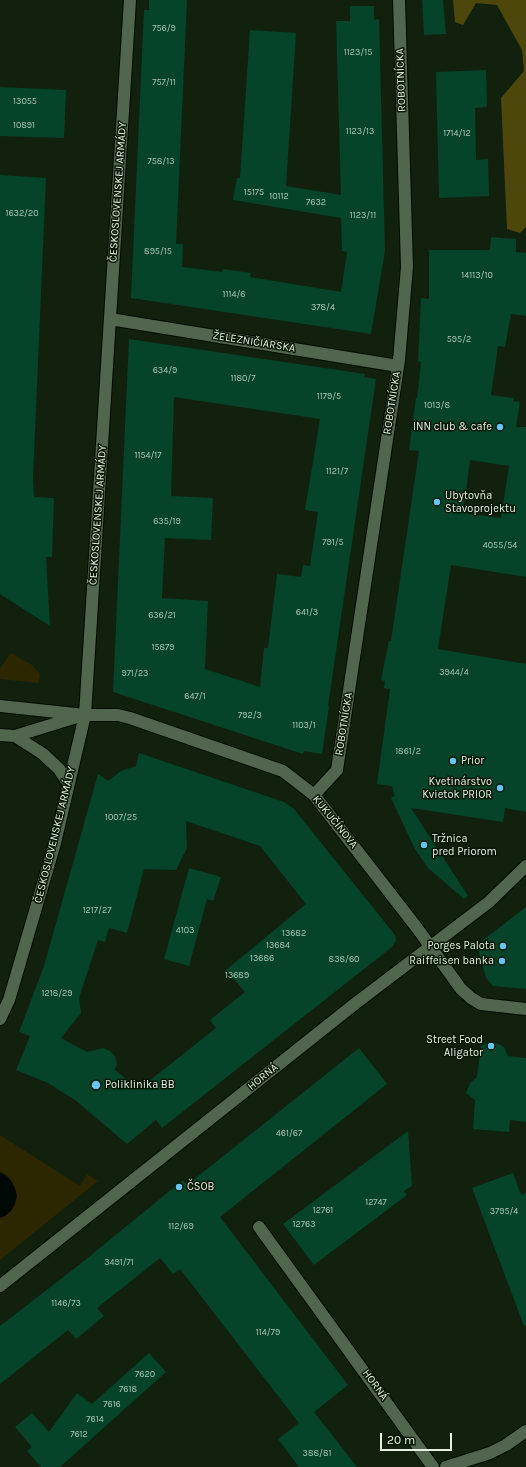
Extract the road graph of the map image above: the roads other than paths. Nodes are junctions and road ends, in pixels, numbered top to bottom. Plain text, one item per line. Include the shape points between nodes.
1 (130, 0) edge
2 (399, 0) edge
3 (110, 319) junction
4 (398, 366) junction
5 (0, 706) edge
6 (85, 715) junction
7 (0, 735) edge
8 (15, 736) junction
9 (68, 783) junction
10 (314, 795) junction
11 (526, 866) edge
12 (431, 947) junction
13 (526, 1009) edge
14 (0, 1019) edge
15 (259, 1227) dead end
16 (0, 1286) edge
17 (526, 1430) edge
18 (433, 1467) edge
19 (446, 1467) edge

1 - 3 street, ČESKOSLOVENSKEJ ARMÁDY
2 - 4 street, ROBOTNÍCKA via 407,267
3 - 4 street, ŽELEZNIČIARSKA
3 - 6 street, ČESKOSLOVENSKEJ ARMÁDY
4 - 10 street, ROBOTNÍCKA via 337,770
5 - 6 street
6 - 8 street
6 - 9 street, ČESKOSLOVENSKEJ ARMÁDY
6 - 10 street, KUKUČÍNOVA via 118,715 130,718 283,771
7 - 8 street
8 - 9 street via 43,754 59,769
9 - 14 street, ČESKOSLOVENSKEJ ARMÁDY via 55,843 34,917 9,1000
10 - 12 street, KUKUČÍNOVA
11 - 12 street, HORNÁ via 489,902
12 - 13 street, KUKUČÍNOVA via 471,998 481,1004
12 - 16 street, HORNÁ via 356,1003
15 - 18 street, HORNÁ
17 - 19 street via 490,1453

